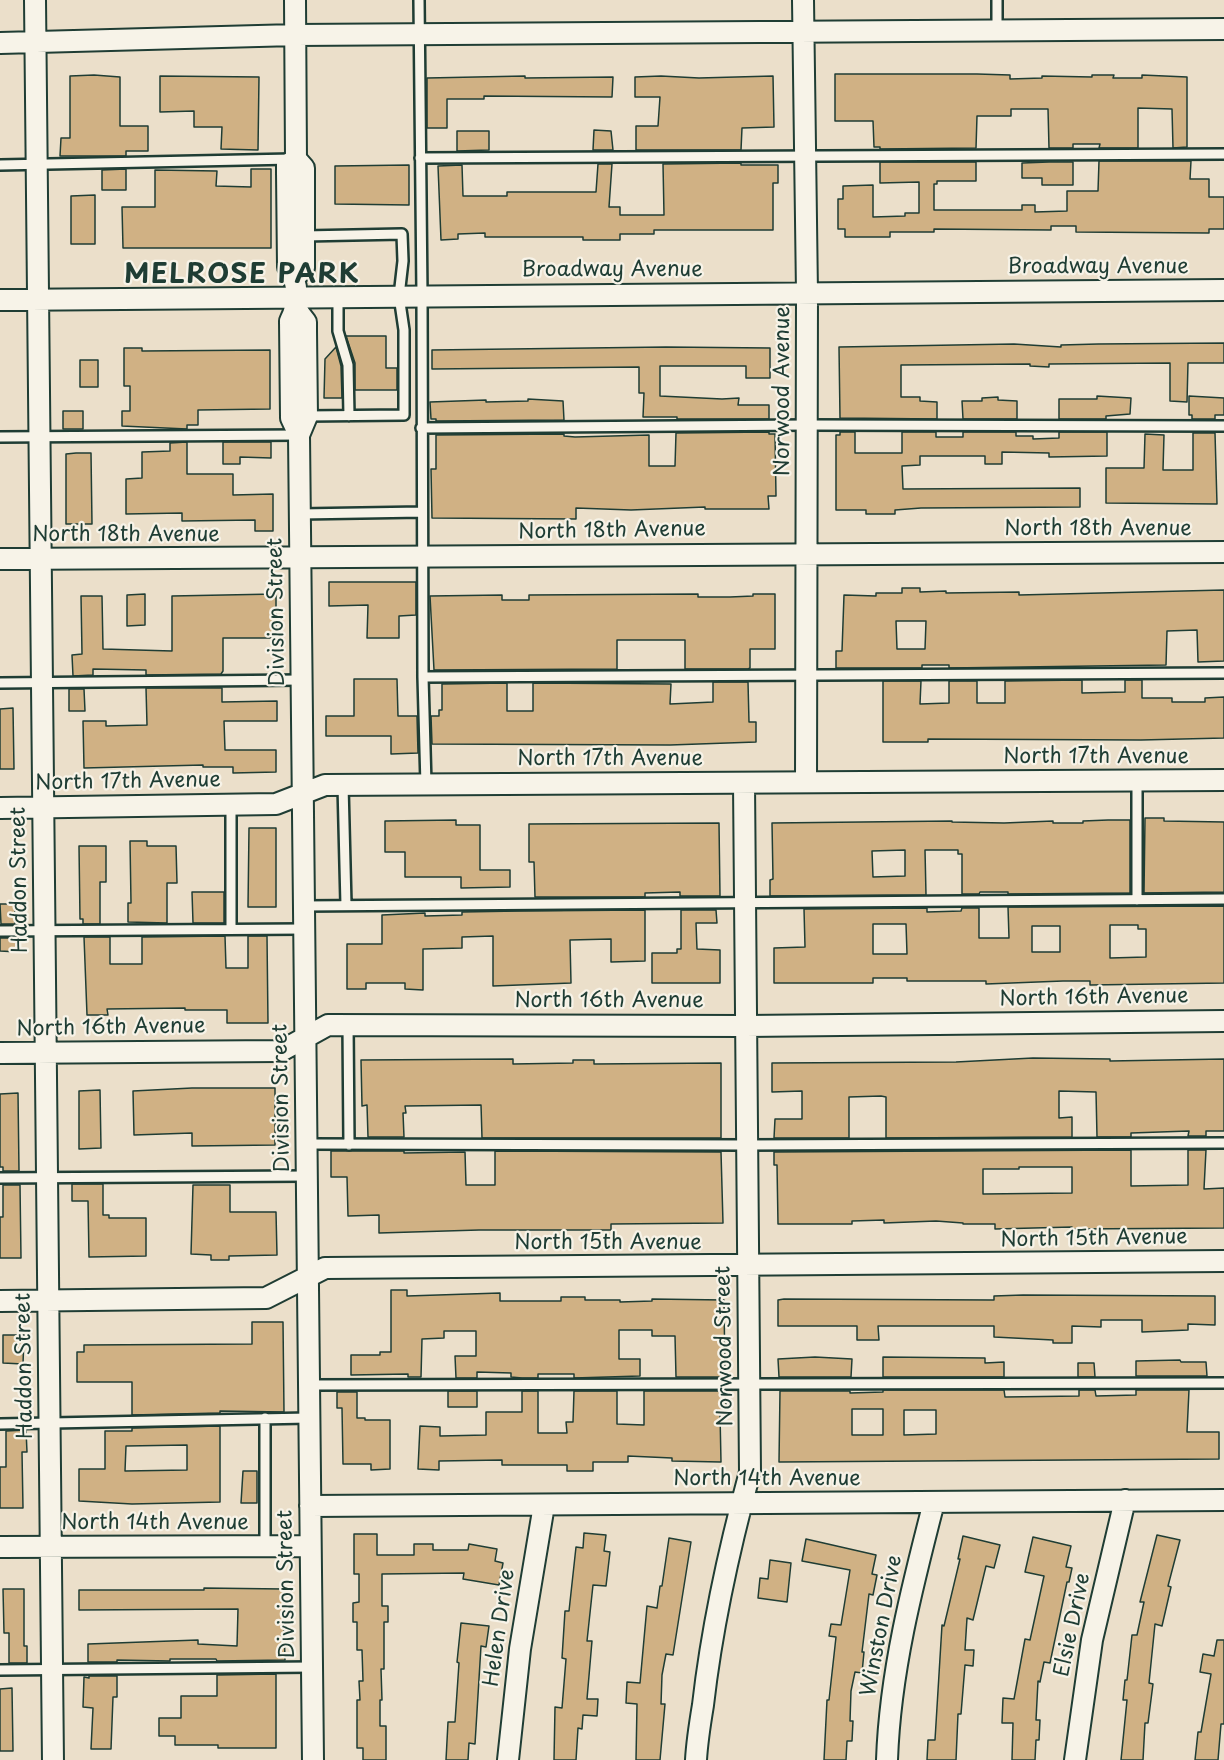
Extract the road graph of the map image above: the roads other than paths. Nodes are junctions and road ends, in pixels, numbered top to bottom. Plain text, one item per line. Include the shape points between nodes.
1 (34, 0) edge
2 (295, 0) edge
3 (419, 0) edge
4 (804, 0) edge
5 (997, 0) edge
6 (1224, 29) edge
7 (997, 31) junction
8 (804, 32) junction
9 (419, 34) junction
10 (295, 35) junction
11 (35, 42) junction
12 (0, 43) edge
13 (1224, 154) edge
14 (805, 156) junction
15 (420, 158) junction
16 (296, 159) junction
17 (36, 164) junction
18 (0, 165) edge
19 (304, 236) junction
20 (1224, 290) edge
21 (807, 293) junction
22 (296, 294) junction
23 (422, 295) junction
24 (338, 296) junction
25 (399, 296) junction
26 (38, 299) junction
27 (0, 300) edge
28 (307, 416) junction
29 (349, 416) junction
30 (807, 425) junction
31 (1224, 426) edge
32 (421, 428) junction
33 (299, 435) junction
34 (39, 437) junction
35 (0, 438) edge
36 (422, 512) junction
37 (300, 514) junction
38 (1224, 552) edge
39 (806, 554) junction
40 (422, 557) junction
41 (40, 558) junction
42 (0, 559) edge
43 (300, 559) junction
44 (1224, 673) edge
45 (806, 675) junction
46 (423, 677) junction
47 (301, 680) junction
48 (0, 683) edge
49 (42, 683) junction
50 (1137, 780) junction
51 (1224, 780) edge
52 (806, 782) junction
53 (744, 783) junction
54 (426, 784) junction
55 (343, 785) junction
56 (302, 794) junction
57 (231, 805) junction
58 (43, 807) junction
59 (0, 808) edge
60 (1224, 899) edge
61 (1137, 900) junction
62 (745, 902) junction
63 (304, 906) junction
64 (346, 906) junction
65 (231, 929) junction
66 (304, 929) junction
67 (0, 931) edge
68 (44, 931) junction
69 (1224, 1021) edge
70 (348, 1024) junction
71 (746, 1026) junction
72 (305, 1037) junction
73 (0, 1053) edge
74 (46, 1053) junction
75 (1224, 1143) edge
76 (306, 1144) junction
77 (349, 1145) junction
78 (747, 1145) junction
79 (306, 1176) junction
80 (0, 1178) edge
81 (47, 1178) junction
82 (1224, 1261) edge
83 (748, 1266) junction
84 (308, 1277) junction
85 (48, 1300) junction
86 (0, 1301) edge
87 (1224, 1383) edge
88 (749, 1384) junction
89 (309, 1385) junction
90 (265, 1418) junction
91 (309, 1418) junction
92 (50, 1423) junction
93 (0, 1424) edge
94 (1125, 1500) junction
95 (1224, 1500) edge
96 (934, 1502) junction
97 (742, 1503) junction
98 (544, 1504) junction
99 (310, 1506) junction
100 (265, 1546) junction
101 (310, 1546) junction
102 (51, 1547) junction
103 (0, 1548) edge
104 (312, 1667) junction
105 (0, 1670) edge
106 (52, 1670) junction
107 (53, 1760) edge
108 (313, 1760) edge
109 (508, 1760) edge
110 (696, 1760) edge
111 (887, 1760) edge
112 (1075, 1760) edge

1 - 11 street, Haddon Street
2 - 10 street, Division Street
3 - 9 lane
4 - 8 street, Norwood Avenue
5 - 7 lane
6 - 7 street
7 - 8 street
8 - 9 street
8 - 14 street, Norwood Avenue
9 - 10 street
9 - 15 lane
10 - 11 street
10 - 16 street, Division Street
11 - 12 street
11 - 17 street, Haddon Street
13 - 14 lane
14 - 15 lane
14 - 21 street, Norwood Avenue
15 - 23 lane
16 - 17 lane
16 - 19 street, Division Street via 304,168
16 - 22 street, Division Street via 287,165 288,267
17 - 18 lane
17 - 26 street, Haddon Street
19 - 22 street, Division Street via 304,268
19 - 25 lane via 402,234
20 - 21 street, Broadway Avenue
21 - 23 street, Broadway Avenue
21 - 30 street, Norwood Avenue
22 - 24 street, Broadway Avenue
22 - 26 street, Broadway Avenue
22 - 28 street, Division Street via 306,322
22 - 33 street, Division Street via 290,321 291,418
23 - 25 street, Broadway Avenue
23 - 32 lane
24 - 25 street, Broadway Avenue
24 - 29 lane via 338,331 348,364
25 - 29 lane via 404,330 404,415
26 - 27 street, Broadway Avenue
26 - 34 street, Haddon Street
28 - 29 lane
28 - 33 street, Division Street
30 - 31 lane
30 - 32 lane
30 - 39 street, Norwood Avenue
32 - 36 lane
33 - 34 lane
33 - 37 street, Division Street
34 - 35 lane
34 - 41 street, Haddon Street
36 - 37 lane
36 - 40 lane
37 - 43 street, Division Street
38 - 39 street, North 18th Avenue
39 - 40 street, North 18th Avenue
39 - 45 street, Norwood Avenue
40 - 43 street, North 18th Avenue
40 - 46 lane
41 - 42 street, North 18th Avenue
41 - 43 street, North 18th Avenue
41 - 49 street, Haddon Street
43 - 47 street, Division Street
44 - 45 lane
45 - 46 lane
45 - 52 street, Norwood Avenue
46 - 54 lane
47 - 49 lane
47 - 56 street, Division Street
48 - 49 lane
49 - 58 street, Haddon Street
50 - 51 street, North 17th Avenue
50 - 52 street, North 17th Avenue
50 - 61 lane
52 - 53 street, North 17th Avenue
53 - 54 street, North 17th Avenue
53 - 62 street, Norwood Street
54 - 55 street, North 17th Avenue
55 - 56 street, North 17th Avenue via 325,785
55 - 64 lane
56 - 57 street, North 17th Avenue via 276,804
56 - 63 street, Division Street
57 - 58 street, North 17th Avenue
57 - 65 lane
58 - 59 street, North 17th Avenue
58 - 68 street, Haddon Street
60 - 61 lane
61 - 62 lane
62 - 64 lane
62 - 71 street, Norwood Street
63 - 64 lane
63 - 66 street, Division Street
65 - 66 lane
65 - 68 lane
66 - 72 street, Division Street
67 - 68 lane
68 - 74 street, Haddon Street
69 - 71 street, North 16th Avenue
70 - 71 street, North 16th Avenue
70 - 72 street, North 16th Avenue via 328,1024
70 - 77 lane
71 - 78 street, Norwood Street
72 - 74 street, North 16th Avenue via 281,1051
72 - 76 street, Division Street
73 - 74 street, North 16th Avenue
74 - 81 street, Haddon Street
75 - 78 lane
76 - 77 lane
76 - 79 street, Division Street
77 - 78 lane
78 - 83 street, Norwood Street
79 - 81 lane
79 - 84 street, Division Street
80 - 81 lane
81 - 85 street, Haddon Street
82 - 83 street, North 15th Avenue
83 - 84 street, North 15th Avenue via 325,1268
83 - 88 street, Norwood Street
84 - 85 street, North 15th Avenue via 266,1298
84 - 89 street, Division Street
85 - 86 street, North 15th Avenue
85 - 92 street, Haddon Street
87 - 88 lane
88 - 89 lane
88 - 97 street, Norwood Street via 750,1472
89 - 91 street, Division Street
90 - 91 lane
90 - 92 lane
90 - 100 lane
91 - 99 street, Division Street
92 - 93 lane
92 - 102 street, Haddon Street
94 - 95 street, North 14th Avenue
94 - 96 street, North 14th Avenue
94 - 112 street, Elsie Drive via 1092,1640
96 - 97 street, North 14th Avenue
96 - 111 street, Winston Drive via 906,1610 888,1725
97 - 98 street, North 14th Avenue
97 - 110 street, Norwood Street via 714,1626
98 - 99 street, North 14th Avenue
98 - 109 street, Helen Drive via 520,1649
99 - 101 street, Division Street
100 - 101 street, North 14th Avenue
100 - 102 street, North 14th Avenue
101 - 104 street, Division Street
102 - 103 street, North 14th Avenue
102 - 106 street, Haddon Street
104 - 106 lane
104 - 108 street, Division Street
105 - 106 lane
106 - 107 street, Haddon Street

